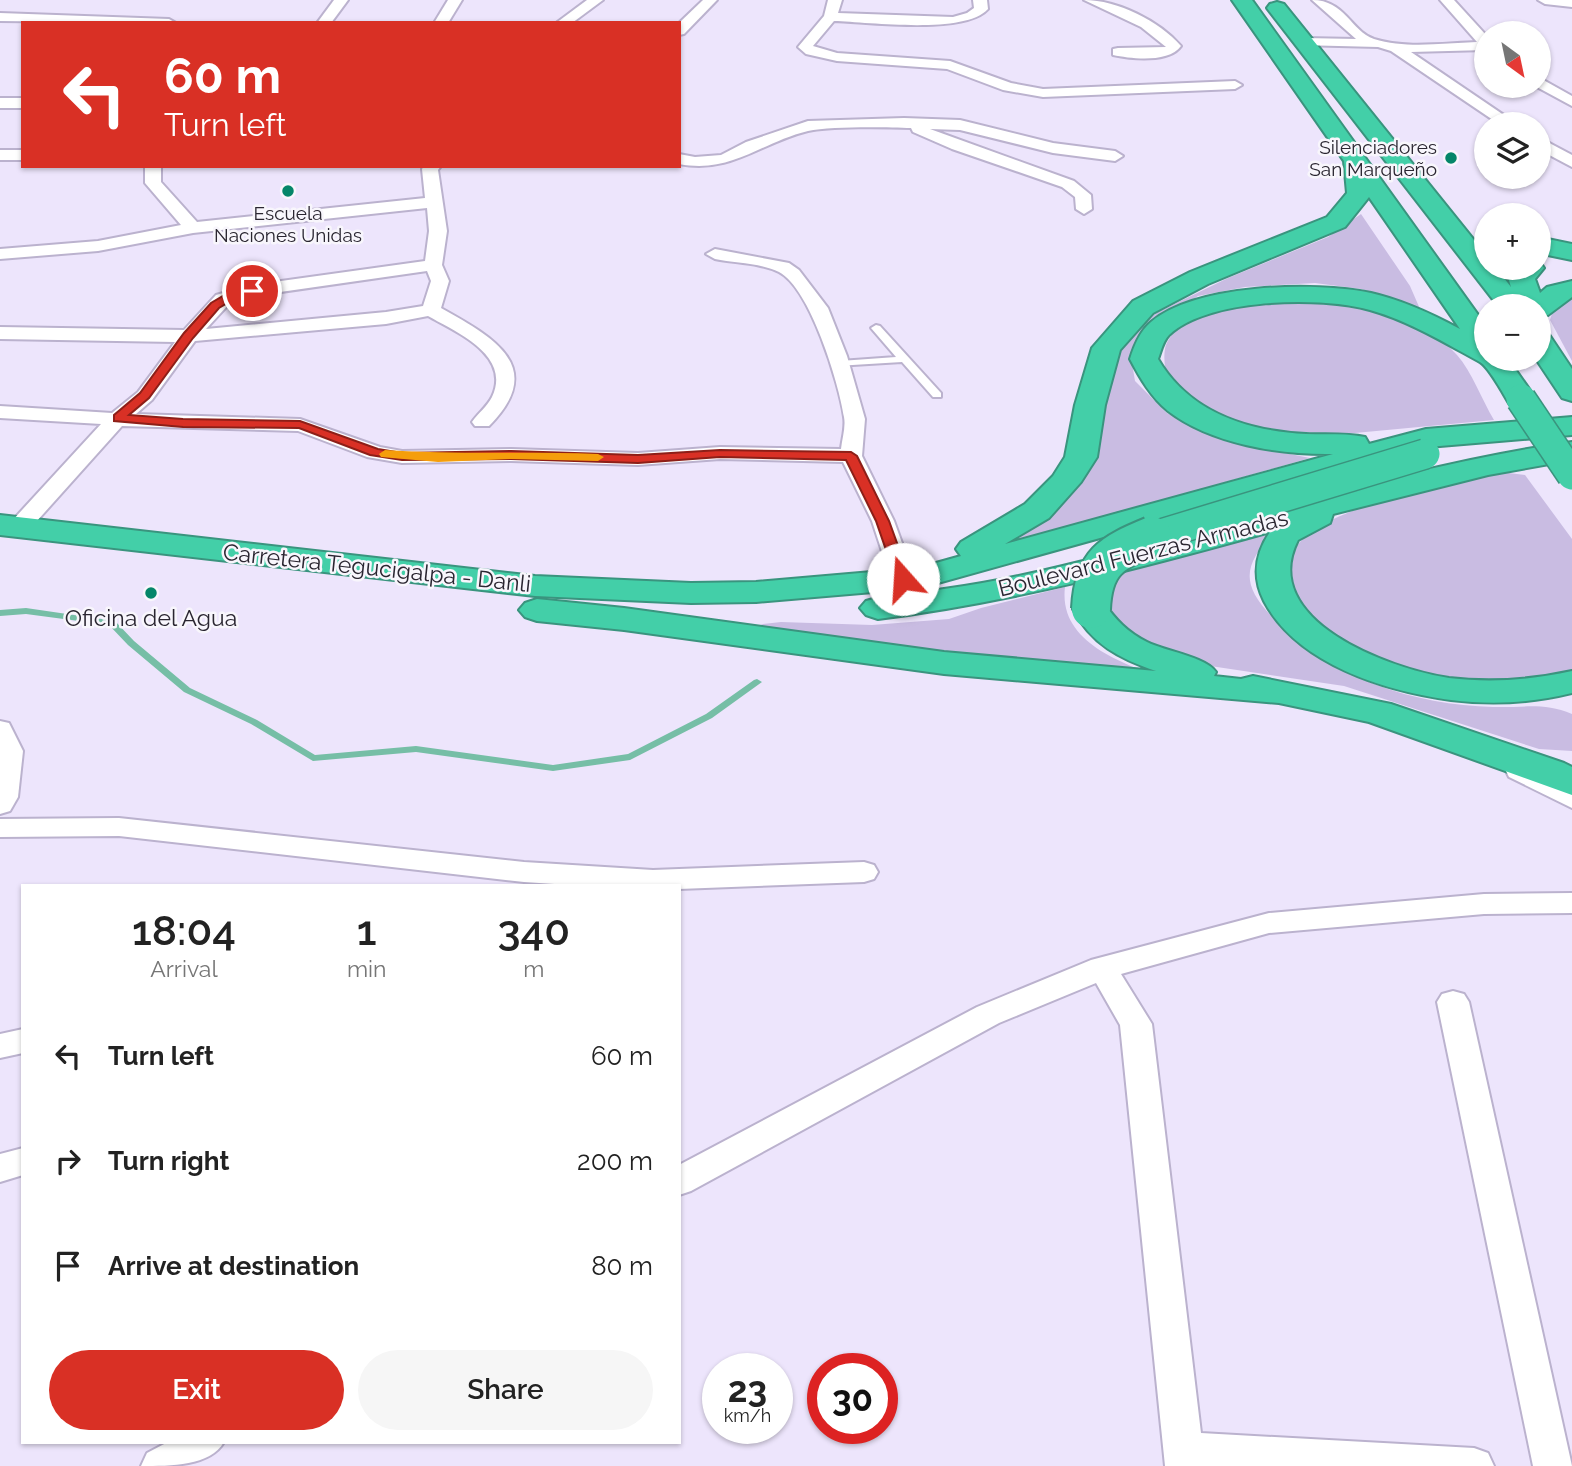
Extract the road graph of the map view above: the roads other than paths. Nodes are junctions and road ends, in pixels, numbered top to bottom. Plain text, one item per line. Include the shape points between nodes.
1 (341, 0) edge
2 (455, 0) edge
3 (596, 0) edge
4 (710, 0) edge
5 (835, 0) edge
6 (979, 0) edge
7 (1091, 0) edge
8 (1242, 0) edge
9 (1270, 0) edge
10 (1319, 0) edge
11 (1447, 0) edge
12 (1545, 0) edge
13 (1572, 3) edge
14 (0, 17) edge
15 (830, 17) junction
16 (113, 21) edge
17 (325, 21) edge
18 (442, 21) edge
19 (566, 21) edge
20 (681, 29) edge
21 (1474, 31) edge
22 (1304, 43) junction
23 (1369, 43) junction
24 (1474, 45) edge
25 (1396, 48) junction
26 (1118, 52) dead end
27 (1235, 85) dead end
28 (1551, 89) edge
29 (1572, 102) edge
30 (0, 103) edge
31 (21, 103) edge
32 (1490, 112) edge
33 (904, 123) junction
34 (1551, 150) edge
35 (0, 155) edge
36 (21, 155) edge
37 (1115, 156) dead end
38 (681, 159) edge
39 (1355, 161) junction
40 (1572, 162) edge
41 (153, 168) edge
42 (431, 168) edge
43 (1418, 188) junction
44 (435, 202) junction
45 (1084, 209) dead end
46 (1474, 222) dead end
47 (193, 228) junction
48 (1551, 248) edge
49 (1572, 252) edge
50 (0, 254) edge
51 (715, 254) dead end
52 (1572, 259) edge
53 (1551, 260) edge
54 (433, 265) junction
55 (1572, 289) edge
56 (1502, 294) edge
57 (1551, 298) edge
58 (431, 310) junction
59 (876, 328) dead end
60 (1474, 329) edge
61 (0, 333) edge
62 (188, 336) junction
63 (1474, 348) edge
64 (1551, 355) edge
65 (905, 359) junction
66 (840, 364) junction
67 (1502, 371) edge
68 (1572, 392) edge
69 (937, 395) dead end
70 (0, 412) edge
71 (118, 418) junction
72 (482, 422) dead end
73 (1572, 426) edge
74 (1425, 446) junction
75 (1572, 451) edge
76 (851, 456) junction
77 (1572, 475) edge
78 (1353, 498) junction
79 (6, 533) edge
80 (911, 579) junction
81 (756, 592) joint
82 (624, 619) junction
83 (1561, 689) edge
84 (1276, 693) junction
85 (0, 729) edge
86 (1567, 782) edge
87 (0, 804) edge
88 (0, 828) edge
89 (864, 873) dead end
90 (1572, 903) edge
91 (1102, 968) junction
92 (1453, 1002) dead end
93 (21, 1041) edge
94 (0, 1046) edge
95 (21, 1162) edge
96 (0, 1168) edge
97 (681, 1180) edge
98 (201, 1444) edge
99 (1184, 1458) edge
100 (161, 1466) edge
101 (1474, 1466) edge
102 (1553, 1466) edge

1 - 17 street
2 - 18 street
3 - 19 street
4 - 20 street
5 - 15 street
6 - 15 street via 981,9 953,21
7 - 26 street via 1146,24 1174,46 1161,53
8 - 39 highway
9 - 22 highway
10 - 23 street
11 - 21 street
12 - 13 street
14 - 16 street
15 - 27 street via 805,47 837,57 950,65 1008,88 1070,93
22 - 23 street
22 - 43 highway
23 - 25 street
24 - 25 street
25 - 32 street
28 - 29 street
30 - 31 street
33 - 37 street via 960,125 1053,148
33 - 38 street via 808,126 724,160
33 - 45 street via 1068,184 1083,195
34 - 40 street
35 - 36 street
39 - 60 highway
39 - 80 highway via 1359,194 1336,222 1199,278 1143,307 1107,348 1081,457 1065,482 1037,510 997,536
41 - 47 street via 153,183
42 - 44 street
43 - 46 highway
43 - 56 highway
44 - 47 street
44 - 54 street via 438,231
47 - 50 street via 98,246
48 - 49 highway
51 - 66 street via 783,267 793,274 819,308
52 - 53 highway
54 - 58 street via 440,281
54 - 62 street via 232,295 215,305
55 - 57 highway
58 - 62 street
58 - 72 street via 480,338 505,370 504,393
59 - 65 lane
61 - 62 street
62 - 71 street via 145,396
63 - 74 highway via 1415,316 1367,300 1304,295 1240,298 1182,315 1162,326 1144,359 1151,378 1167,395 1197,415 1243,435 1322,446
64 - 68 highway
65 - 66 lane
65 - 69 lane
66 - 76 street via 855,419
67 - 77 highway, bridge
70 - 71 street
71 - 76 street via 300,425 402,457
71 - 79 street
73 - 74 highway, Boulevard Fuerzas Armadas via 1506,430
74 - 80 highway, Boulevard Fuerzas Armadas
74 - 84 highway, bridge via 1153,536 1104,559 1090,591 1091,609 1102,628 1169,664
75 - 78 highway, Boulevard Fuerzas Armadas via 1523,457
76 - 80 street
78 - 82 highway, Boulevard Fuerzas Armadas via 1079,575 943,601 754,616
78 - 83 highway via 1288,531 1273,556 1273,581 1281,603 1302,627 1336,652 1409,681 1447,688
79 - 81 highway, Carretera Tegucigalpa - Danli via 535,586
79 - 82 highway, Carretera Tegucigalpa - Danli via 399,597
80 - 81 highway, Boulevard Fuerzas Armadas
82 - 84 highway via 944,663
84 - 86 highway via 1378,712
85 - 87 street via 10,751
88 - 89 street via 120,827 350,855 653,880
90 - 91 street via 1484,904 1269,923
91 - 97 street via 988,1014
91 - 99 street via 1136,1024
92 - 102 street
93 - 94 street
95 - 96 street
98 - 100 street
99 - 101 street

